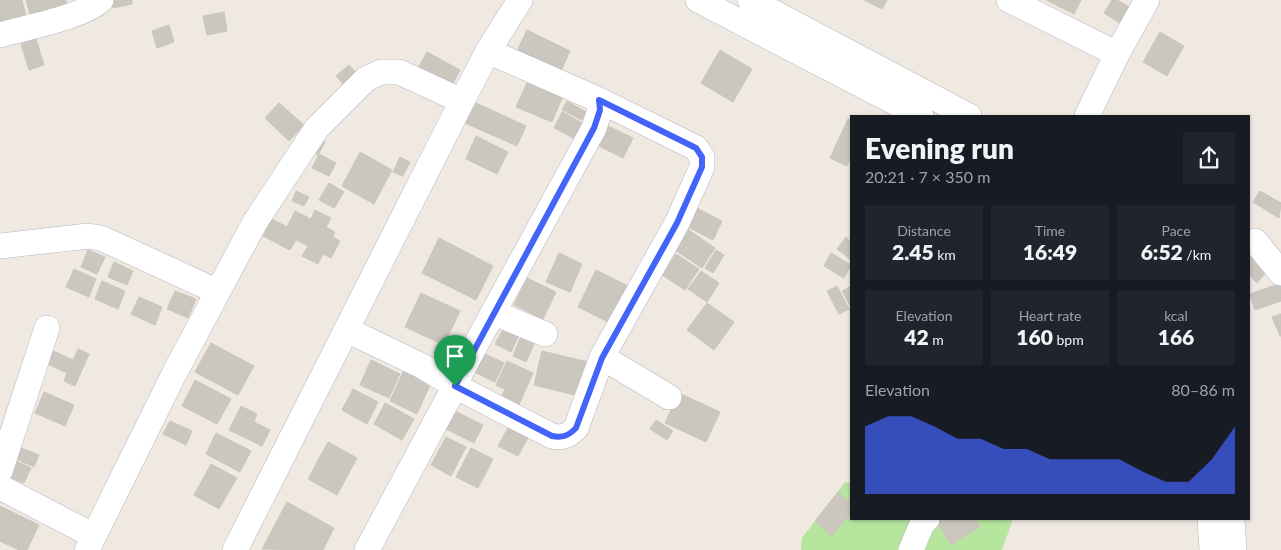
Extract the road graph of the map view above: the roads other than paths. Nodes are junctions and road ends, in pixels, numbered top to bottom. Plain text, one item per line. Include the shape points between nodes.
1 (101, 0) edge
2 (520, 0) edge
3 (698, 0) edge
4 (750, 0) edge
5 (1009, 0) edge
6 (1147, 0) edge
7 (0, 35) edge
8 (488, 51) junction
9 (1117, 54) junction
10 (599, 100) junction
11 (462, 101) junction
12 (918, 115) edge
13 (967, 115) edge
14 (1087, 115) edge
15 (1255, 241) dead end
16 (0, 246) edge
17 (1281, 273) edge
18 (218, 292) junction
19 (494, 313) junction
20 (47, 328) dead end
21 (347, 330) junction
22 (546, 334) dead end
23 (602, 358) junction
24 (455, 386) junction
25 (669, 397) dead end
26 (0, 471) edge
27 (0, 487) edge
28 (926, 520) edge
29 (1210, 520) edge
30 (1232, 520) edge
31 (91, 543) edge
32 (235, 550) edge
33 (367, 550) edge
34 (911, 550) edge
35 (1212, 550) edge
36 (1234, 550) edge

1 - 7 street via 58,20
2 - 8 street
3 - 12 street
4 - 13 street
5 - 9 street
6 - 9 street
8 - 10 street
8 - 11 street
9 - 14 street
10 - 19 street via 600,110 594,128
10 - 23 street via 696,148 702,157 702,167 677,223
11 - 18 street via 399,72 382,72 366,79 317,128 255,222
11 - 21 street
15 - 17 street
16 - 18 street via 88,236 101,238
18 - 31 street
19 - 22 street
19 - 24 street
20 - 26 street
21 - 24 street via 422,366
21 - 32 street
23 - 24 street via 576,428 562,438 552,436
23 - 25 street
24 - 33 street
27 - 31 street
28 - 34 street
29 - 35 street
30 - 36 street

